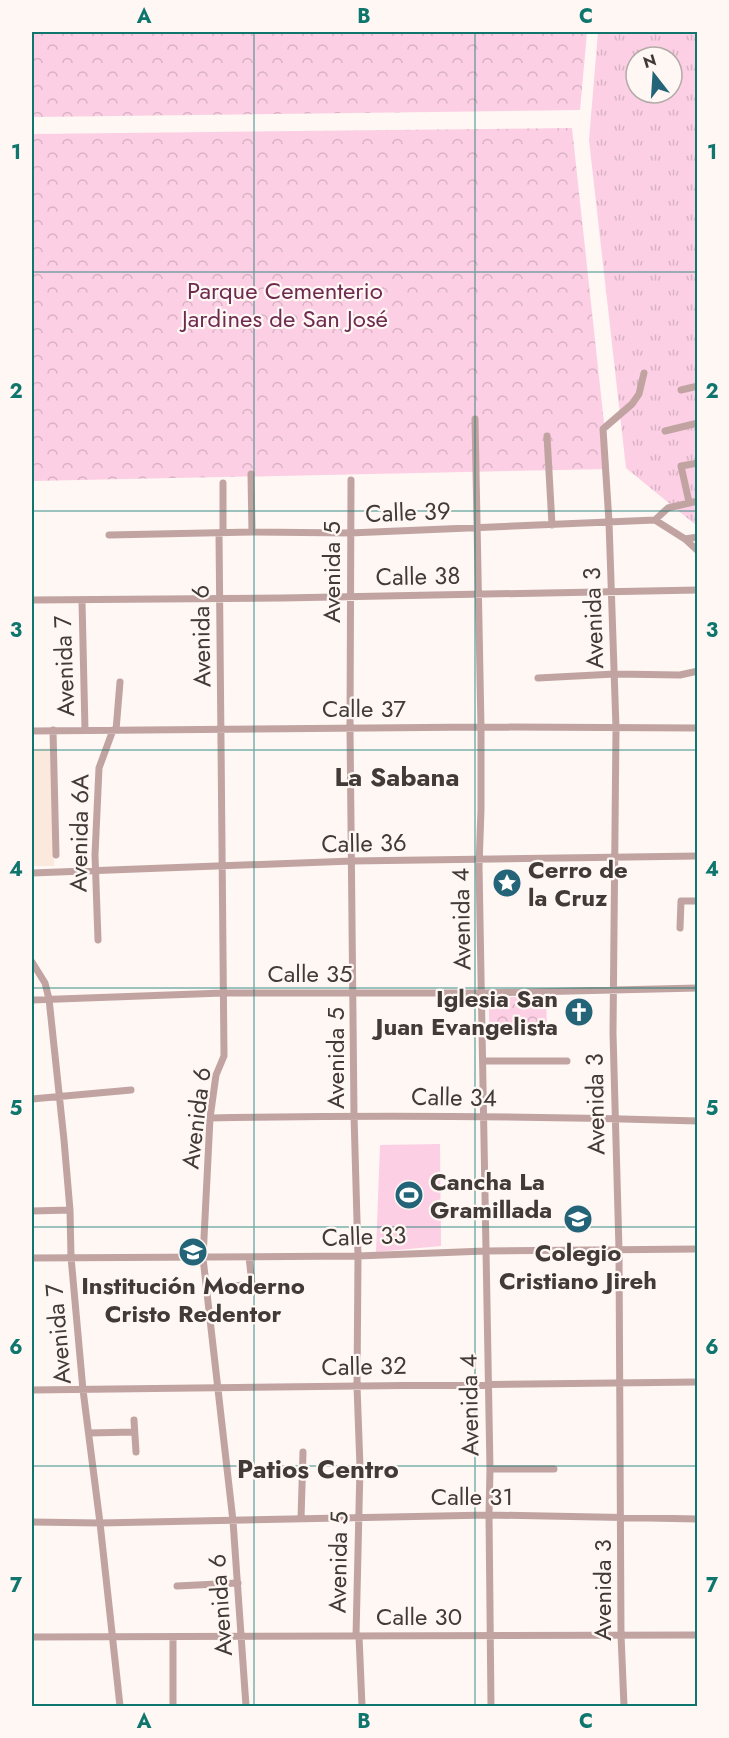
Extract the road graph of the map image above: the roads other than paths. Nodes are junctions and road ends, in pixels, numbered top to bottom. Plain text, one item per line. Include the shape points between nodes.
1 (644, 373) dead end
2 (698, 386) edge
3 (681, 390) dead end
4 (475, 419) dead end
5 (698, 423) edge
6 (665, 431) dead end
7 (547, 436) dead end
8 (698, 463) edge
9 (251, 474) dead end
10 (351, 480) dead end
11 (223, 483) dead end
12 (693, 502) edge
13 (655, 520) junction
14 (609, 522) junction
15 (552, 525) junction
16 (478, 529) junction
17 (221, 532) junction
18 (252, 532) junction
19 (350, 533) junction
20 (109, 535) dead end
21 (698, 537) edge
22 (685, 539) junction
23 (698, 551) edge
24 (612, 590) junction
25 (698, 590) edge
26 (477, 594) junction
27 (219, 597) junction
28 (350, 597) junction
29 (32, 600) edge
30 (82, 601) junction
31 (698, 671) edge
32 (615, 674) junction
33 (538, 678) dead end
34 (120, 682) dead end
35 (481, 727) junction
36 (222, 728) junction
37 (351, 728) junction
38 (616, 728) junction
39 (698, 728) edge
40 (53, 730) junction
41 (86, 730) junction
42 (114, 730) junction
43 (32, 731) edge
44 (56, 855) dead end
45 (698, 856) edge
46 (614, 857) junction
47 (479, 860) junction
48 (352, 861) junction
49 (223, 865) junction
50 (96, 870) junction
51 (32, 873) edge
52 (698, 901) edge
53 (680, 928) dead end
54 (98, 940) dead end
55 (32, 962) edge
56 (698, 988) edge
57 (614, 990) junction
58 (223, 993) junction
59 (355, 993) junction
60 (483, 993) junction
61 (49, 999) junction
62 (32, 1000) edge
63 (483, 1061) junction
64 (567, 1061) dead end
65 (130, 1090) dead end
66 (58, 1097) junction
67 (32, 1099) edge
68 (354, 1115) junction
69 (482, 1117) junction
70 (210, 1118) junction
71 (614, 1119) junction
72 (698, 1122) edge
73 (70, 1210) junction
74 (32, 1211) edge
75 (619, 1250) junction
76 (697, 1250) edge
77 (485, 1251) junction
78 (358, 1256) junction
79 (71, 1257) junction
80 (249, 1257) junction
81 (32, 1258) edge
82 (204, 1258) junction
83 (698, 1259) edge
84 (207, 1289) junction
85 (621, 1382) junction
86 (698, 1382) edge
87 (488, 1384) junction
88 (357, 1386) junction
89 (219, 1389) junction
90 (32, 1390) edge
91 (83, 1390) junction
92 (134, 1420) dead end
93 (134, 1432) junction
94 (88, 1433) junction
95 (136, 1452) dead end
96 (303, 1452) dead end
97 (490, 1468) junction
98 (554, 1469) dead end
99 (489, 1515) junction
100 (359, 1516) junction
101 (622, 1517) junction
102 (301, 1519) junction
103 (698, 1519) edge
104 (233, 1521) junction
105 (32, 1522) edge
106 (100, 1523) junction
107 (238, 1583) junction
108 (177, 1586) dead end
109 (242, 1635) junction
110 (621, 1635) junction
111 (698, 1635) edge
112 (113, 1636) junction
113 (173, 1636) junction
114 (358, 1636) junction
115 (490, 1636) junction
116 (32, 1637) edge
117 (120, 1707) edge
118 (173, 1707) edge
119 (246, 1707) edge
120 (362, 1707) edge
121 (491, 1707) edge
122 (624, 1707) edge

1 - 14 street, Avenida 3 via 632,404 603,429
2 - 3 street
4 - 16 street, Avenida 4
5 - 6 street
7 - 15 street
8 - 12 street via 681,466
9 - 18 street
10 - 19 street, Avenida 5
11 - 17 street, Avenida 6
12 - 13 street via 668,508
13 - 14 street, Calle 39
13 - 22 street
14 - 15 street, Calle 39
14 - 24 street, Avenida 3
15 - 16 street, Calle 39
16 - 19 street, Calle 39
16 - 26 street, Avenida 4
17 - 18 street, Calle 39
17 - 20 street, Calle 39
17 - 27 street, Avenida 6
18 - 19 street, Calle 39
19 - 28 street, Avenida 5
21 - 22 street
22 - 23 street
24 - 25 street, Calle 38
24 - 26 street, Calle 38
24 - 32 street, Avenida 3
26 - 28 street, Calle 38
26 - 35 street, Avenida 4
27 - 28 street, Calle 38
27 - 30 street, Calle 38
27 - 36 street, Avenida 6
28 - 37 street, Avenida 5
29 - 30 street, Calle 38
30 - 41 street, Avenida 7
31 - 32 street via 680,675
32 - 33 street
32 - 38 street, Avenida 3
34 - 42 street, Avenida 6A
35 - 37 street, Calle 37
35 - 38 street, Calle 37
35 - 47 street, Avenida 4
36 - 37 street, Calle 37
36 - 42 street, Calle 37
36 - 49 street, Avenida 6
37 - 48 street, Avenida 5
38 - 39 street, Calle 37
38 - 46 street, Avenida 3
40 - 41 street, Calle 37
40 - 43 street, Calle 37
40 - 44 street
41 - 42 street, Calle 37
42 - 50 street, Avenida 6A via 99,768
45 - 46 street, Calle 36
46 - 47 street, Calle 36
46 - 57 street, Avenida 3
47 - 48 street, Calle 36
47 - 60 street, Avenida 4
48 - 49 street, Calle 36
48 - 59 street, Avenida 5
49 - 50 street, Calle 36
49 - 58 street, Avenida 6
50 - 51 street, Calle 36
50 - 54 street, Avenida 6A
52 - 53 street via 681,901
55 - 61 street, Avenida 7 via 45,983
56 - 57 street, Calle 35
57 - 60 street, Calle 35
57 - 71 street, Avenida 3
58 - 59 street, Calle 35
58 - 61 street, Calle 35
58 - 70 street, Avenida 6 via 224,1056 216,1076
59 - 60 street, Calle 35
59 - 68 street, Avenida 5
60 - 63 street, Avenida 4
61 - 62 street, Calle 35
61 - 66 street, Avenida 7
63 - 64 street
63 - 69 street, Avenida 4
65 - 66 street
66 - 67 street
66 - 73 street, Avenida 7
68 - 69 street, Calle 34
68 - 70 street, Calle 34
68 - 78 street, Avenida 5
69 - 71 street, Calle 34
69 - 77 street, Avenida 4
70 - 82 street, Avenida 6
71 - 72 street, Calle 34
71 - 75 street, Avenida 3
73 - 74 street
73 - 79 street, Avenida 7
75 - 76 street, Calle 33
75 - 77 street, Calle 33
75 - 85 street, Avenida 3
76 - 83 street
77 - 78 street, Calle 33
77 - 87 street, Avenida 4
78 - 80 street, Calle 33
78 - 88 street, Avenida 5
79 - 81 street, Calle 33
79 - 82 street, Calle 33
79 - 91 street, Avenida 7
80 - 82 street, Calle 33
80 - 84 street via 252,1284
82 - 84 street, Avenida 6
84 - 89 street, Avenida 6
85 - 86 street, Calle 32
85 - 87 street, Calle 32
85 - 101 street, Avenida 3
87 - 88 street, Calle 32
87 - 97 street, Avenida 4
88 - 89 street, Calle 32
88 - 100 street, Avenida 5
89 - 91 street, Calle 32
89 - 104 street, Avenida 6
90 - 91 street, Calle 32
91 - 94 street, Avenida 7
92 - 93 street
93 - 94 street
93 - 95 street
94 - 106 street, Avenida 7
96 - 102 street
97 - 98 street
97 - 99 street, Avenida 4
99 - 100 street, Calle 31
99 - 101 street, Calle 31
99 - 115 street, Avenida 4
100 - 102 street, Calle 31
100 - 114 street, Avenida 5
101 - 103 street, Calle 31
101 - 110 street, Avenida 3
102 - 104 street, Calle 31
104 - 106 street, Calle 31
104 - 107 street, Avenida 6
105 - 106 street, Calle 31
106 - 112 street, Avenida 7
107 - 108 street
107 - 109 street, Avenida 6
109 - 113 street, Calle 30
109 - 114 street, Calle 30
109 - 119 street, Avenida 6
110 - 111 street, Calle 30
110 - 115 street, Calle 30
110 - 122 street, Avenida 3
112 - 113 street, Calle 30
112 - 116 street, Calle 30
112 - 117 street, Avenida 7
113 - 118 street
114 - 115 street, Calle 30
114 - 120 street, Avenida 5
115 - 121 street, Avenida 4

